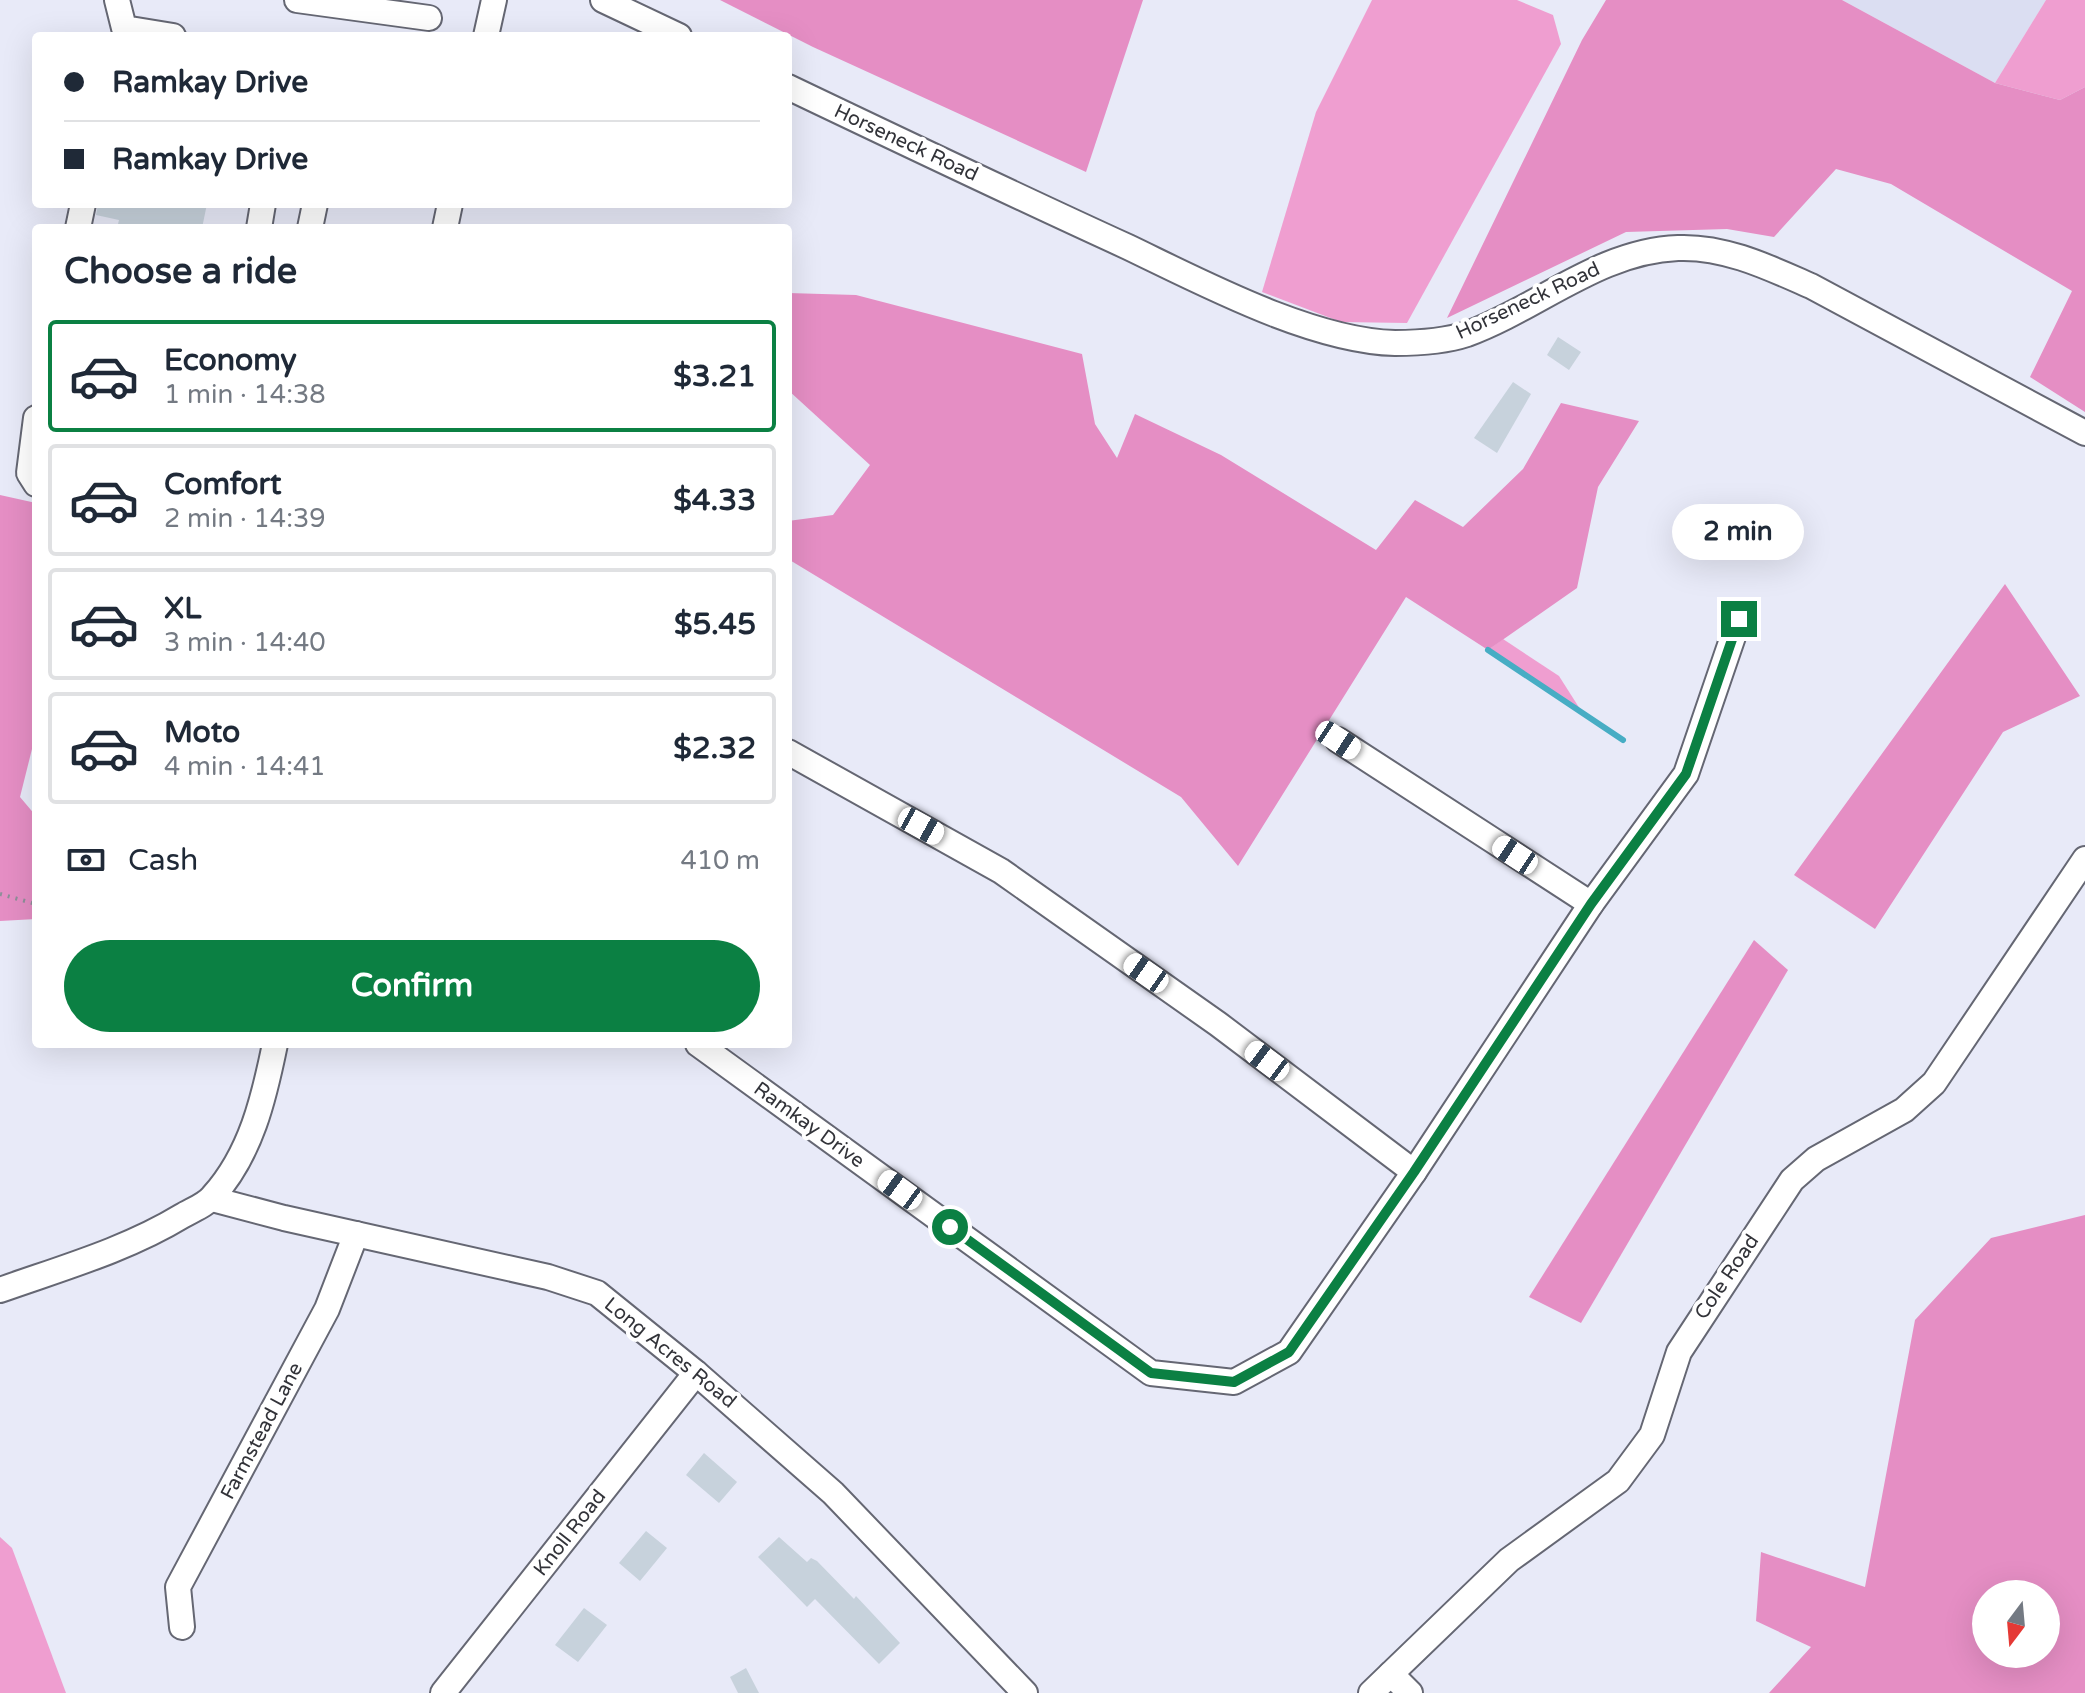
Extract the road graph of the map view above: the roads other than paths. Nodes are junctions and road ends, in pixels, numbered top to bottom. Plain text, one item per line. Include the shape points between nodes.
1 (117, 0) edge
2 (297, 0) edge
3 (494, 0) edge
4 (603, 0) edge
5 (429, 18) dead end
6 (123, 32) edge
7 (487, 32) edge
8 (671, 32) edge
9 (792, 89) edge
10 (2085, 433) edge
11 (32, 434) edge
12 (32, 478) edge
13 (1739, 619) dead end
14 (1338, 740) dead end
15 (792, 754) edge
16 (2085, 859) edge
17 (1591, 904) junction
18 (274, 1048) edge
19 (704, 1048) edge
20 (1414, 1172) junction
21 (212, 1199) junction
22 (356, 1234) junction
23 (0, 1290) edge
24 (696, 1373) junction
25 (182, 1627) dead end
26 (1391, 1674) junction
27 (443, 1693) edge
28 (1025, 1693) edge
29 (1371, 1693) edge
30 (1410, 1693) edge

1 - 6 street
2 - 5 street
3 - 7 street
4 - 8 street
9 - 10 street, Horseneck Road via 1193,278 1333,333 1395,343 1465,335 1617,260 1679,248 1703,250 1767,266 1811,286
11 - 12 street
13 - 17 street, Ramkay Drive via 1686,774
14 - 17 street
15 - 20 street via 1001,871 1218,1024
16 - 26 street, Cole Road via 1934,1083 1904,1110 1816,1159 1792,1180 1679,1352 1652,1435 1632,1465 1618,1481 1509,1560
17 - 20 street, Ramkay Drive
18 - 21 street via 252,1131
19 - 20 street, Ramkay Drive via 1151,1373 1234,1382 1289,1352
21 - 22 street, Long Acres Road
21 - 23 street via 149,1236
22 - 24 street, Long Acres Road via 597,1293
22 - 25 street, Farmstead Lane via 327,1309 178,1587
24 - 27 street, Knoll Road
24 - 28 street, Long Acres Road via 833,1493
26 - 29 street, Cole Road
26 - 30 street

